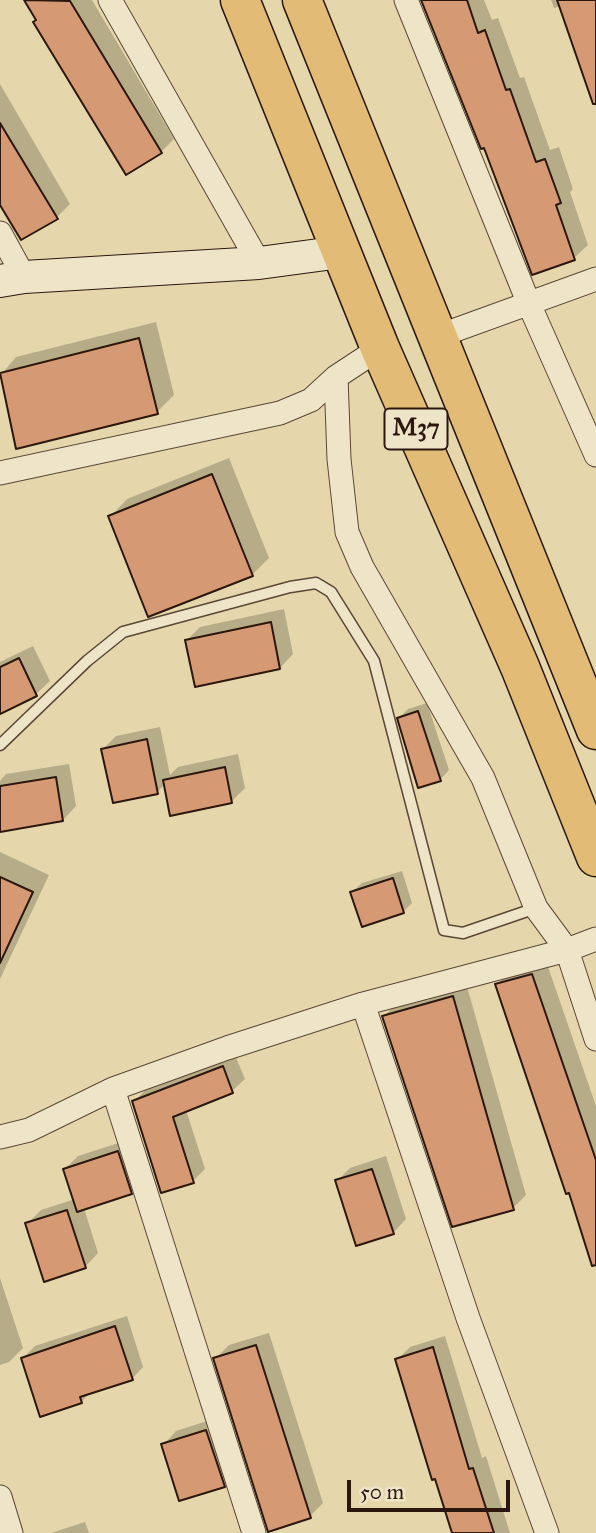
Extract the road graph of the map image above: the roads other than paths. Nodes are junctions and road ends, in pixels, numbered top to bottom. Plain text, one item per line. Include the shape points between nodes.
1 (110, 0) edge
2 (240, 0) edge
3 (302, 0) edge
4 (406, 0) edge
5 (0, 233) edge
6 (341, 252) junction
7 (259, 263) junction
8 (12, 279) edge
9 (596, 279) edge
10 (529, 304) junction
11 (436, 337) junction
12 (380, 348) junction
13 (336, 377) junction
14 (596, 455) edge
15 (0, 473) edge
16 (596, 730) edge
17 (0, 745) edge
18 (596, 857) edge
19 (536, 908) junction
20 (596, 939) edge
21 (567, 950) junction
22 (363, 1004) junction
23 (596, 1039) edge
24 (113, 1089) junction
25 (0, 1137) edge
26 (0, 1497) edge
27 (11, 1533) edge
28 (254, 1533) edge
29 (547, 1533) edge

1 - 7 street
2 - 6 highway, M37
3 - 11 highway, M37
4 - 10 street
5 - 8 street
6 - 7 street
6 - 12 highway, M37
7 - 8 street
9 - 10 street
10 - 11 street
10 - 14 street
11 - 16 highway, M37
12 - 13 street
12 - 18 highway, M37 via 520,667
13 - 15 street via 311,400 280,413
13 - 19 street via 347,532 362,567 483,778
17 - 19 lane via 123,632 316,583 331,592 374,661 444,930 463,933
19 - 21 street
20 - 21 street
21 - 22 street
21 - 23 street
22 - 24 street
22 - 29 street via 468,1318
24 - 25 street via 29,1130
24 - 28 street
26 - 27 street

